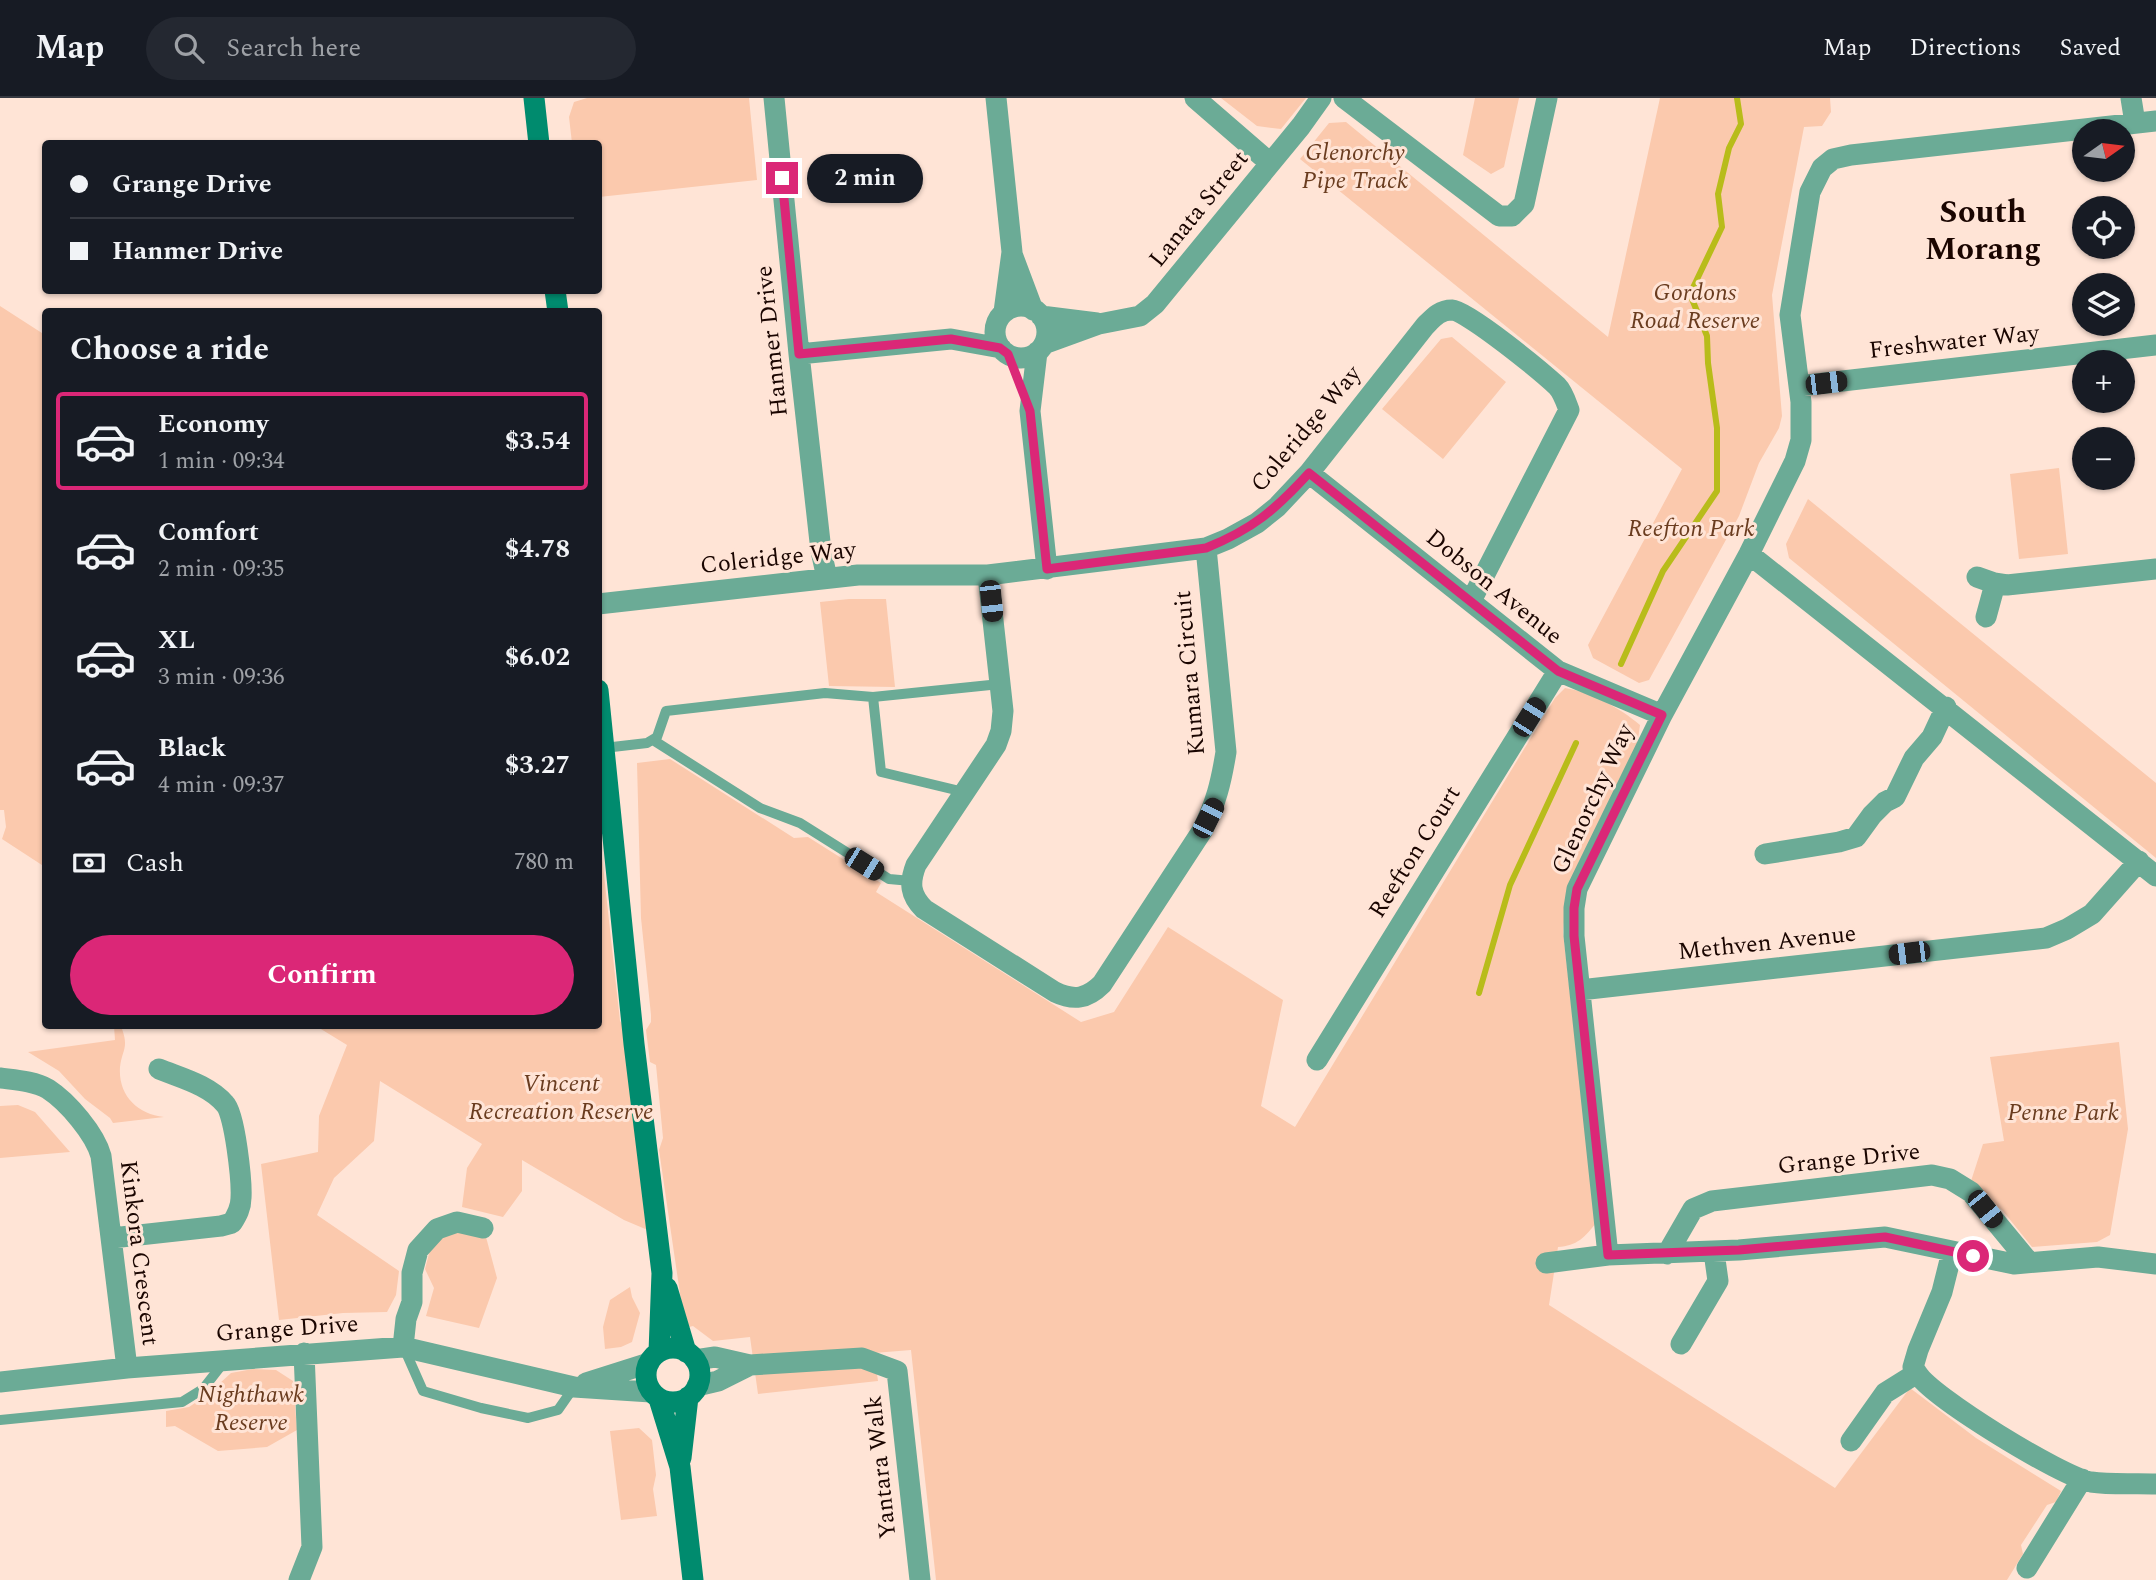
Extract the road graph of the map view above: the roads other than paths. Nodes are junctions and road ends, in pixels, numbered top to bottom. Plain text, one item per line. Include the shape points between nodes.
1 (534, 98) edge
2 (774, 98) edge
3 (996, 98) edge
4 (1195, 98) edge
5 (1321, 98) edge
6 (1344, 98) edge
7 (1547, 98) edge
8 (2131, 98) edge
9 (2146, 122) edge
10 (539, 140) edge
11 (1270, 163) junction
12 (1012, 252) junction
13 (1037, 313) junction
14 (1001, 316) junction
15 (1099, 324) junction
16 (951, 339) junction
17 (2156, 345) edge
18 (1040, 348) junction
19 (1004, 351) junction
20 (799, 354) junction
21 (1799, 386) junction
22 (1030, 411) junction
23 (1309, 473) junction
24 (1206, 548) junction
25 (1749, 554) junction
26 (1047, 569) junction
27 (2156, 569) edge
28 (988, 575) junction
29 (827, 578) junction
30 (1471, 601) junction
31 (602, 604) edge
32 (1986, 617) dead end
33 (1558, 671) junction
34 (1000, 684) junction
35 (873, 697) junction
36 (1946, 708) junction
37 (1662, 715) junction
38 (602, 729) edge
39 (653, 740) junction
40 (604, 748) junction
41 (964, 792) junction
42 (1765, 854) dead end
43 (2139, 861) junction
44 (2156, 876) edge
45 (911, 881) junction
46 (1580, 990) junction
47 (1317, 1060) dead end
48 (159, 1069) dead end
49 (0, 1078) edge
50 (483, 1228) dead end
51 (112, 1238) junction
52 (1714, 1252) junction
53 (1952, 1252) junction
54 (1667, 1254) junction
55 (1608, 1255) junction
56 (2028, 1261) junction
57 (1546, 1264) dead end
58 (2156, 1264) edge
59 (662, 1273) junction
60 (1681, 1344) dead end
61 (403, 1347) junction
62 (304, 1353) junction
63 (690, 1356) junction
64 (654, 1357) junction
65 (225, 1360) junction
66 (750, 1365) junction
67 (127, 1368) junction
68 (1917, 1373) junction
69 (2, 1381) edge
70 (574, 1387) junction
71 (693, 1392) junction
72 (655, 1395) junction
73 (0, 1420) edge
74 (1851, 1440) dead end
75 (680, 1467) junction
76 (2082, 1479) junction
77 (2156, 1484) edge
78 (2027, 1568) dead end
79 (299, 1580) edge
80 (693, 1580) edge
81 (920, 1580) edge

1 - 10 street
2 - 20 street, Hanmer Drive
3 - 12 street
4 - 11 street
5 - 11 street, Lanata Street
6 - 7 street via 1499,216 1512,216 1524,204
8 - 9 street
9 - 21 street, Glenorchy Way via 1833,159 1822,168 1810,192 1790,315
11 - 15 street, Lanata Street via 1155,304 1140,316
12 - 13 street
12 - 14 street
13 - 14 street via 1019,306
13 - 15 street, Lanata Street
13 - 18 street via 1047,330
14 - 16 street
14 - 19 street via 995,334
15 - 18 street, Lanata Street
16 - 19 street
16 - 20 street
17 - 21 street, Freshwater Way
18 - 19 street via 1023,358
18 - 22 street
19 - 22 street
20 - 29 street, Hanmer Drive
21 - 25 street, Glenorchy Way via 1801,439 1796,461
22 - 26 street
23 - 24 street, Coleridge Way via 1257,523
23 - 30 street, Dobson Avenue
23 - 30 street, Coleridge Way via 1437,314 1463,313 1559,387 1569,410
24 - 26 street, Coleridge Way
24 - 45 street, Kumara Circuit via 1226,752 1221,785 1202,831 1102,984 1092,995 1081,998 1055,992 924,909 916,901
25 - 36 street
25 - 37 street, Glenorchy Way
26 - 28 street, Coleridge Way
27 - 32 street via 2007,585 1986,580
28 - 29 street, Coleridge Way
28 - 34 street
29 - 31 street, Coleridge Way
30 - 33 street, Dobson Avenue
33 - 37 street, Dobson Avenue
33 - 47 street, Reefton Court
34 - 35 lane
34 - 41 street via 1001,731
35 - 39 lane via 825,693 666,711
35 - 41 lane via 881,772
36 - 42 street via 1895,797 1872,815 1856,837
36 - 43 street
37 - 46 street, Glenorchy Way via 1577,889 1574,936
38 - 40 street
39 - 40 lane
39 - 45 lane via 760,808 800,823 889,879
40 - 59 street
41 - 45 street via 916,865
43 - 44 street
43 - 46 street, Methven Avenue via 2092,914 2046,938
46 - 55 street, Glenorchy Way
48 - 51 street via 199,1085 228,1107 242,1199 232,1223
49 - 51 street, Kinkora Crescent via 46,1088 97,1143
50 - 61 street via 457,1222 437,1229 418,1250
51 - 67 street, Kinkora Crescent
52 - 53 street via 1885,1237
52 - 54 street
52 - 60 street via 1718,1281
53 - 56 street via 2014,1264
53 - 68 street via 1942,1292 1918,1349 1913,1367
54 - 55 street
54 - 56 street, Grange Drive via 1693,1209 1712,1201 1932,1175 1950,1179 1971,1192
55 - 57 street
56 - 58 street via 2098,1256
59 - 63 street
59 - 64 street
61 - 62 street, Grange Drive
61 - 70 street, Grange Drive
61 - 70 lane via 423,1391 481,1408 528,1418 558,1410
62 - 65 street, Grange Drive
62 - 79 street via 312,1547
63 - 64 street via 672,1348
63 - 66 street, Yantara Walk
63 - 71 street via 699,1368
64 - 70 street
64 - 72 street via 646,1378
65 - 67 street, Grange Drive
65 - 73 lane via 204,1389 182,1402
66 - 71 street, Yantara Walk
66 - 81 street, Yantara Walk via 862,1358 897,1371
67 - 69 street, Grange Drive
68 - 74 street via 1885,1393
68 - 76 street via 1954,1405 2058,1471
70 - 72 street, Grange Drive
71 - 72 street via 674,1402
71 - 75 street
72 - 75 street
75 - 80 street
76 - 77 street
76 - 78 street

